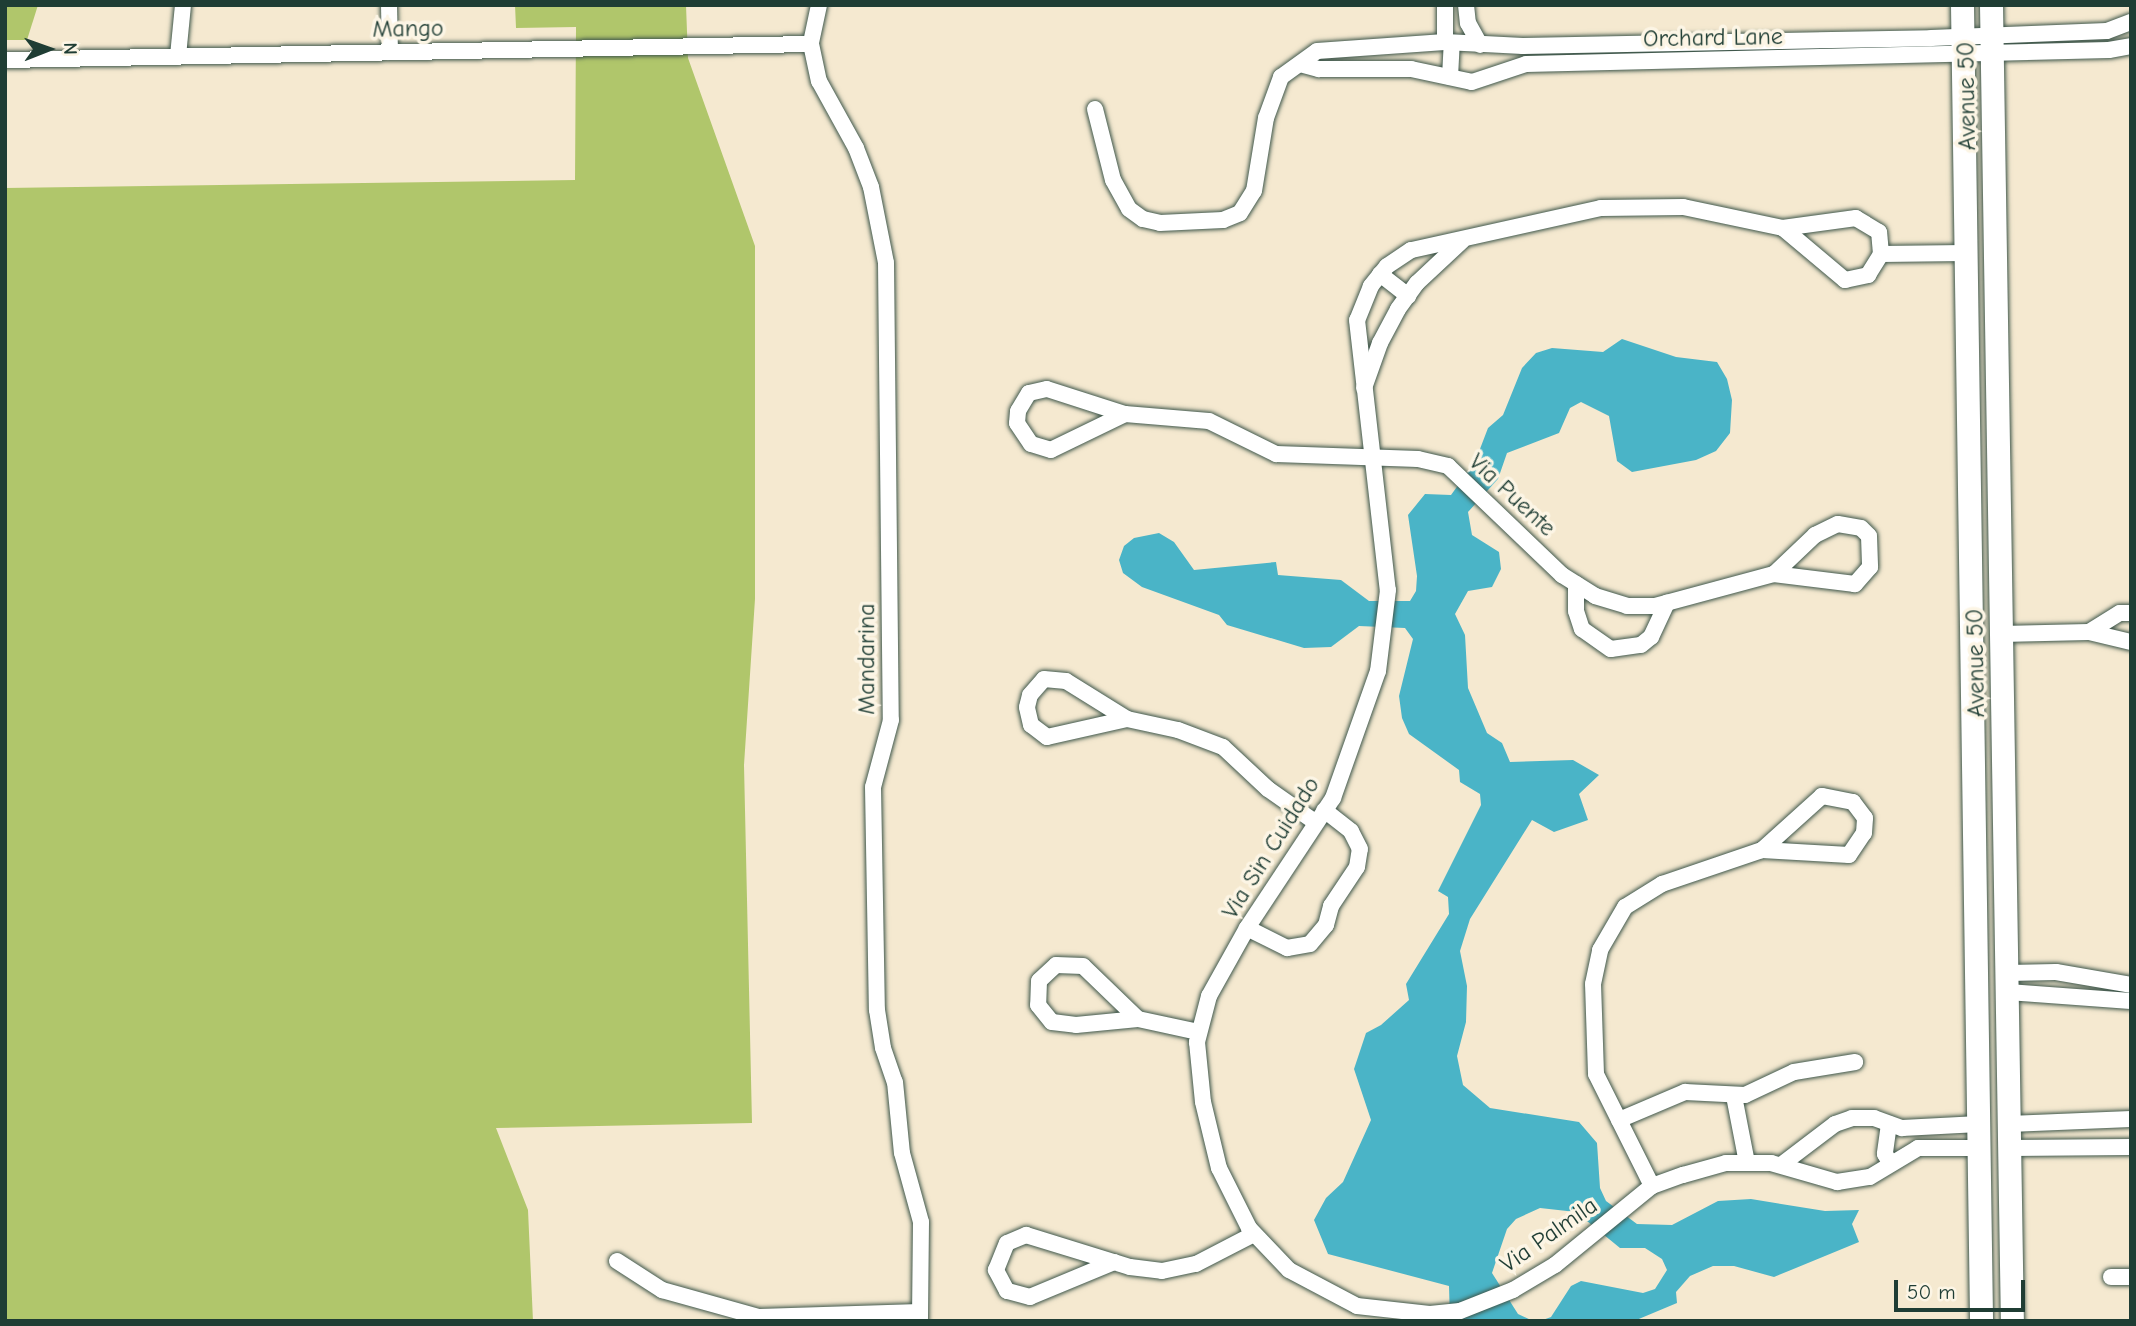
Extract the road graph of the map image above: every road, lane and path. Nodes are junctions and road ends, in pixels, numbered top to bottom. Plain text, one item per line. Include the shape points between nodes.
1 (184, 5) edge
2 (389, 5) edge
3 (819, 5) edge
4 (1445, 5) edge
5 (1466, 5) edge
6 (1962, 5) edge
7 (1992, 5) edge
8 (2126, 25) edge
9 (1449, 43) junction
10 (811, 44) junction
11 (1480, 45) junction
12 (1992, 45) junction
13 (2131, 45) edge
14 (1962, 46) junction
15 (390, 52) junction
16 (178, 56) junction
17 (5, 60) edge
18 (1300, 64) junction
19 (1450, 77) junction
20 (1095, 109) dead end
21 (1783, 228) junction
22 (1464, 239) junction
23 (1965, 253) junction
24 (1881, 254) junction
25 (1380, 274) junction
26 (1408, 296) junction
27 (1363, 393) junction
28 (1968, 405) junction
29 (1125, 414) junction
30 (1372, 461) junction
31 (1774, 575) junction
32 (1576, 584) junction
33 (1667, 603) junction
34 (2131, 612) edge
35 (2089, 632) junction
36 (2001, 634) junction
37 (2131, 642) edge
38 (1127, 719) junction
39 (1320, 816) junction
40 (1762, 850) junction
41 (1247, 929) junction
42 (2008, 983) junction
43 (2131, 985) edge
44 (2131, 1001) edge
45 (1138, 1019) junction
46 (1198, 1032) junction
47 (1854, 1062) dead end
48 (1734, 1096) junction
49 (2131, 1119) edge
50 (1619, 1120) junction
51 (1979, 1124) junction
52 (2009, 1124) junction
53 (1889, 1125) junction
54 (2131, 1147) edge
55 (1979, 1148) junction
56 (2010, 1148) junction
57 (1748, 1163) junction
58 (1890, 1163) junction
59 (1781, 1165) junction
60 (1652, 1186) junction
61 (1254, 1234) junction
62 (617, 1261) dead end
63 (1114, 1262) junction
64 (2111, 1277) dead end
65 (2131, 1277) edge
66 (1355, 1313) edge
67 (920, 1316) edge
68 (1981, 1321) edge
69 (2012, 1321) edge

1 - 16 street
2 - 15 street
3 - 10 street, Mandarina
4 - 9 street
5 - 11 street via 1468,23
6 - 14 main road, Avenue 50
7 - 12 main road, Avenue 50
8 - 12 street, Orchard Lane
8 - 13 street
9 - 11 street, Orchard Lane
9 - 18 street, Orchard Lane via 1317,51
9 - 19 street
10 - 15 street, Mango
10 - 67 street, Mandarina via 819,81 856,148 871,187 886,263 891,720 873,787 877,1010 895,1082 902,1153 921,1222
11 - 14 street, Orchard Lane
12 - 13 street, Orchard Lane
12 - 14 street, Orchard Lane
12 - 36 main road, Avenue 50
14 - 19 street, Orchard Lane via 1526,64 1472,82
14 - 23 main road, Avenue 50
15 - 16 street, Mango
16 - 17 street, Mango
18 - 19 street, Orchard Lane via 1319,69 1411,69
18 - 20 street, Orchard Lane via 1281,77 1273,93 1254,191 1240,213 1223,220 1160,223 1129,209 1113,180
21 - 22 street, Via Sin Cuidado via 1683,207 1601,208
21 - 24 street, Via Sin Cuidado via 1856,218 1879,232
21 - 24 street, Via Sin Cuidado via 1845,280 1868,275
22 - 25 street, Via Sin Cuidado via 1411,250
22 - 26 street, Via Sin Cuidado
23 - 24 street
23 - 28 main road, Avenue 50
25 - 26 street
25 - 27 street, Via Sin Cuidado via 1357,320
26 - 27 street, Via Sin Cuidado via 1380,343
27 - 30 street, Via Sin Cuidado
28 - 36 main road via 1979,502 1981,615 1985,628
28 - 51 main road, Avenue 50
29 - 29 street, Via Puente via 1059,391 1038,390 1023,401 1017,424 1031,444 1051,450
29 - 30 street, Via Puente via 1209,421 1276,454
30 - 32 street, Via Puente via 1418,459 1448,466
30 - 39 street, Via Sin Cuidado via 1383,524 1384,634 1357,739
31 - 31 street, Via Puente via 1856,583 1870,568 1869,536 1850,524 1826,528
31 - 33 street, Via Puente
32 - 33 street, Via Puente via 1595,596 1628,606
32 - 33 street via 1576,611 1582,629 1611,649 1641,645 1651,637
34 - 35 street via 2120,613
35 - 36 street
35 - 37 street
36 - 42 main road, Avenue 50
38 - 38 street via 1077,686 1055,678 1036,685 1027,707 1031,724 1047,737
38 - 39 street via 1178,730 1223,747 1268,789
39 - 41 street, Via Sin Cuidado
39 - 41 street via 1351,831 1360,849 1357,867 1331,906 1326,925 1310,944 1287,948
40 - 40 street via 1849,855 1864,833 1864,818 1853,802 1822,796
40 - 50 street via 1662,884 1634,901 1625,907 1600,950 1593,984 1596,1074
41 - 46 street, Via Sin Cuidado via 1209,996
42 - 43 street via 2056,972
42 - 44 street
42 - 52 main road, Avenue 50
45 - 45 street via 1083,966 1056,965 1039,981 1038,1005 1052,1022 1076,1025
45 - 46 street
46 - 61 street, Via Palmila via 1203,1102 1219,1168
47 - 48 street via 1818,1065
48 - 50 street via 1685,1092
48 - 57 street
49 - 52 street
50 - 60 street
51 - 52 main road
51 - 53 street
51 - 55 main road, Avenue 50
52 - 56 main road, Avenue 50
53 - 58 street via 1885,1154
53 - 59 street via 1863,1117 1844,1120
54 - 56 street
55 - 56 main road
55 - 58 street, Via Palmila via 1918,1148
55 - 68 main road, Avenue 50
56 - 69 main road, Avenue 50
57 - 59 street, Via Palmila
57 - 60 street, Via Palmila via 1726,1163
58 - 59 street, Via Palmila via 1871,1177 1837,1182
60 - 66 street, Via Palmila via 1513,1290 1460,1311
61 - 63 street via 1196,1265 1162,1271
61 - 66 street, Via Palmila via 1289,1270
62 - 67 street via 662,1290 759,1317
63 - 63 street via 1026,1235 1007,1242 996,1270 1007,1291 1030,1297
64 - 65 street

